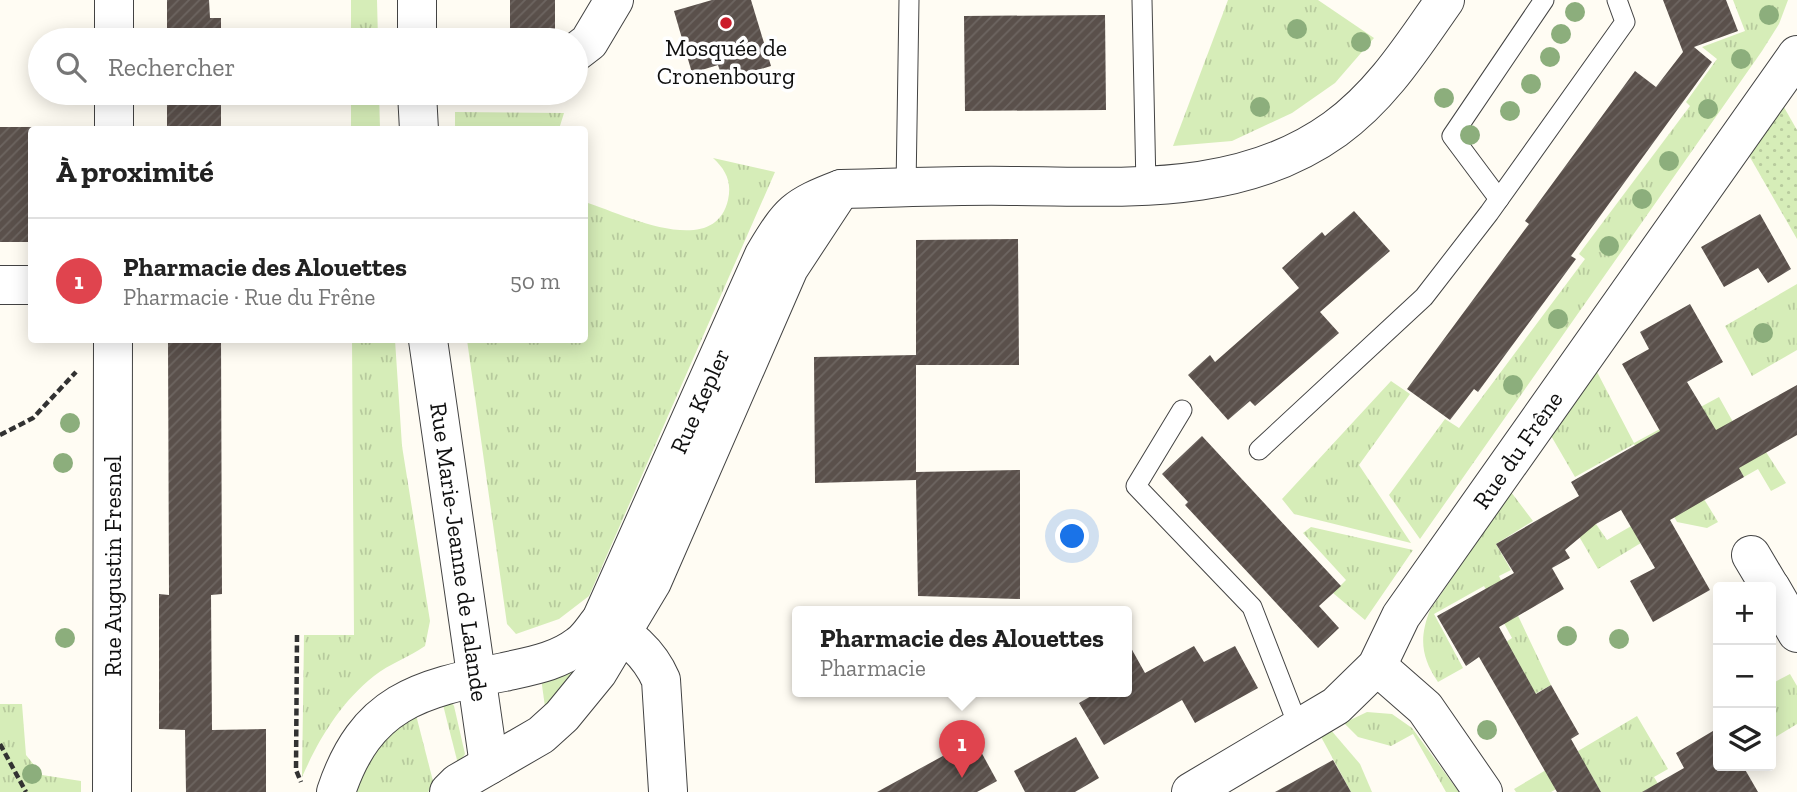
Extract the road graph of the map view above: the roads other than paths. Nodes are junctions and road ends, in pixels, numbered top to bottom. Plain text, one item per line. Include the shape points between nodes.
1 (114, 0) edge
2 (416, 0) edge
3 (614, 0) edge
4 (909, 0) edge
5 (1142, 0) edge
6 (1445, 0) edge
7 (1544, 0) edge
8 (1617, 0) edge
9 (114, 28) edge
10 (417, 28) edge
11 (588, 43) edge
12 (1797, 55) edge
13 (114, 105) edge
14 (418, 105) edge
15 (114, 126) edge
16 (419, 126) edge
17 (1153, 186) junction
18 (906, 187) junction
19 (1499, 199) junction
20 (0, 285) edge
21 (28, 285) edge
22 (428, 343) edge
23 (113, 346) edge
24 (1182, 410) dead end
25 (1259, 450) dead end
26 (1751, 555) dead end
27 (1767, 582) edge
28 (1776, 598) edge
29 (611, 626) junction
30 (1797, 633) edge
31 (1377, 666) junction
32 (477, 677) junction
33 (1299, 728) junction
34 (489, 765) junction
35 (668, 791) edge
36 (113, 792) edge
37 (336, 792) edge
38 (449, 792) edge
39 (1191, 792) edge
40 (1483, 792) edge

1 - 9 street
2 - 10 street
3 - 11 street
4 - 18 lane
5 - 17 lane
6 - 17 street, Rue Kepler via 1393,74 1336,128 1279,160 1242,174
7 - 19 lane via 1452,135
8 - 19 lane via 1625,22
12 - 31 street, Rue du Frêne via 1401,616
13 - 15 street
14 - 16 street
17 - 18 street, Rue Kepler
18 - 29 street, Rue Kepler via 841,189 789,268 652,582
19 - 25 lane via 1424,297
20 - 21 street
22 - 32 street, Rue Marie-Jeanne de Lalande
23 - 36 street, Rue Augustin Fresnel
24 - 33 lane via 1136,486 1252,607
26 - 27 street
28 - 30 street
29 - 32 street via 559,657
29 - 34 street via 598,672 562,716 541,735
29 - 35 street via 654,664 661,680
31 - 33 street, Rue du Frêne via 1336,706
31 - 40 street via 1424,708
32 - 34 street, Rue Marie-Jeanne de Lalande
32 - 37 street via 436,685 379,717 356,744
33 - 39 street, Rue du Frêne
34 - 38 street

